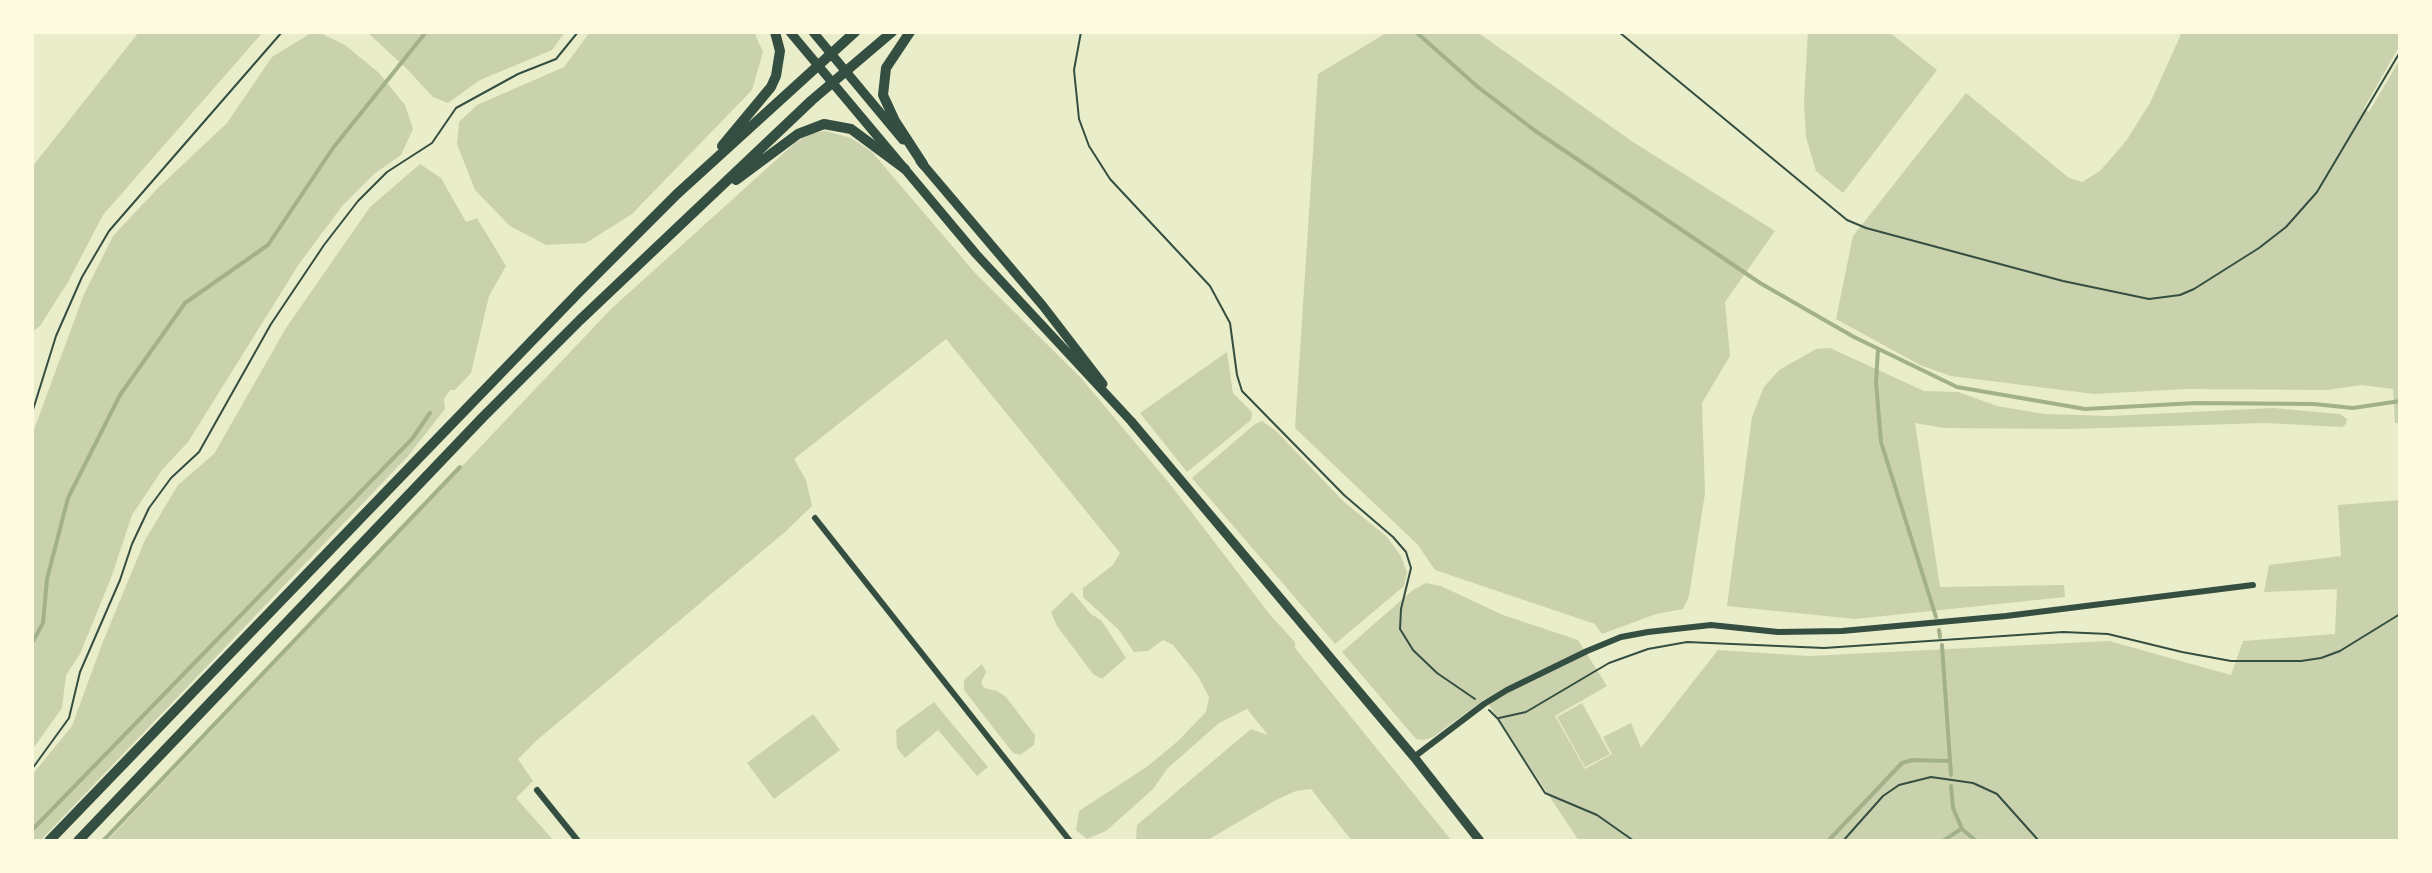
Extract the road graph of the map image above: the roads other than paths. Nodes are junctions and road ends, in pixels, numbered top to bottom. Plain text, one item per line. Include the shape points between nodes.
1 (775, 32) edge
2 (790, 32) edge
3 (813, 32) edge
4 (855, 32) edge
5 (892, 32) edge
6 (910, 32) edge
7 (831, 53) junction
8 (817, 65) junction
9 (846, 71) junction
10 (832, 83) junction
11 (923, 164) junction
12 (905, 169) junction
13 (702, 171) junction
14 (690, 215) junction
15 (1126, 416) junction
16 (815, 518) dead end
17 (2253, 585) dead end
18 (1414, 757) junction
19 (537, 790) dead end
20 (49, 841) edge
21 (78, 841) edge
22 (578, 841) edge
23 (1070, 841) edge
24 (1480, 841) edge

1 - 13 highway via 780,51 771,87
2 - 8 main road
3 - 7 main road
4 - 7 highway
5 - 9 highway
6 - 11 highway via 886,68 883,95
7 - 8 highway
7 - 9 main road
8 - 10 main road
8 - 13 highway
9 - 10 highway
9 - 11 main road
10 - 12 main road
10 - 14 highway
11 - 15 main road via 1062,329
12 - 14 highway via 851,129 824,124 798,134
12 - 15 main road
13 - 20 highway via 569,301
14 - 21 highway via 483,417
15 - 18 main road
16 - 23 street
17 - 18 street via 1842,631 1711,625 1621,637 1507,690
18 - 24 main road
19 - 22 street

